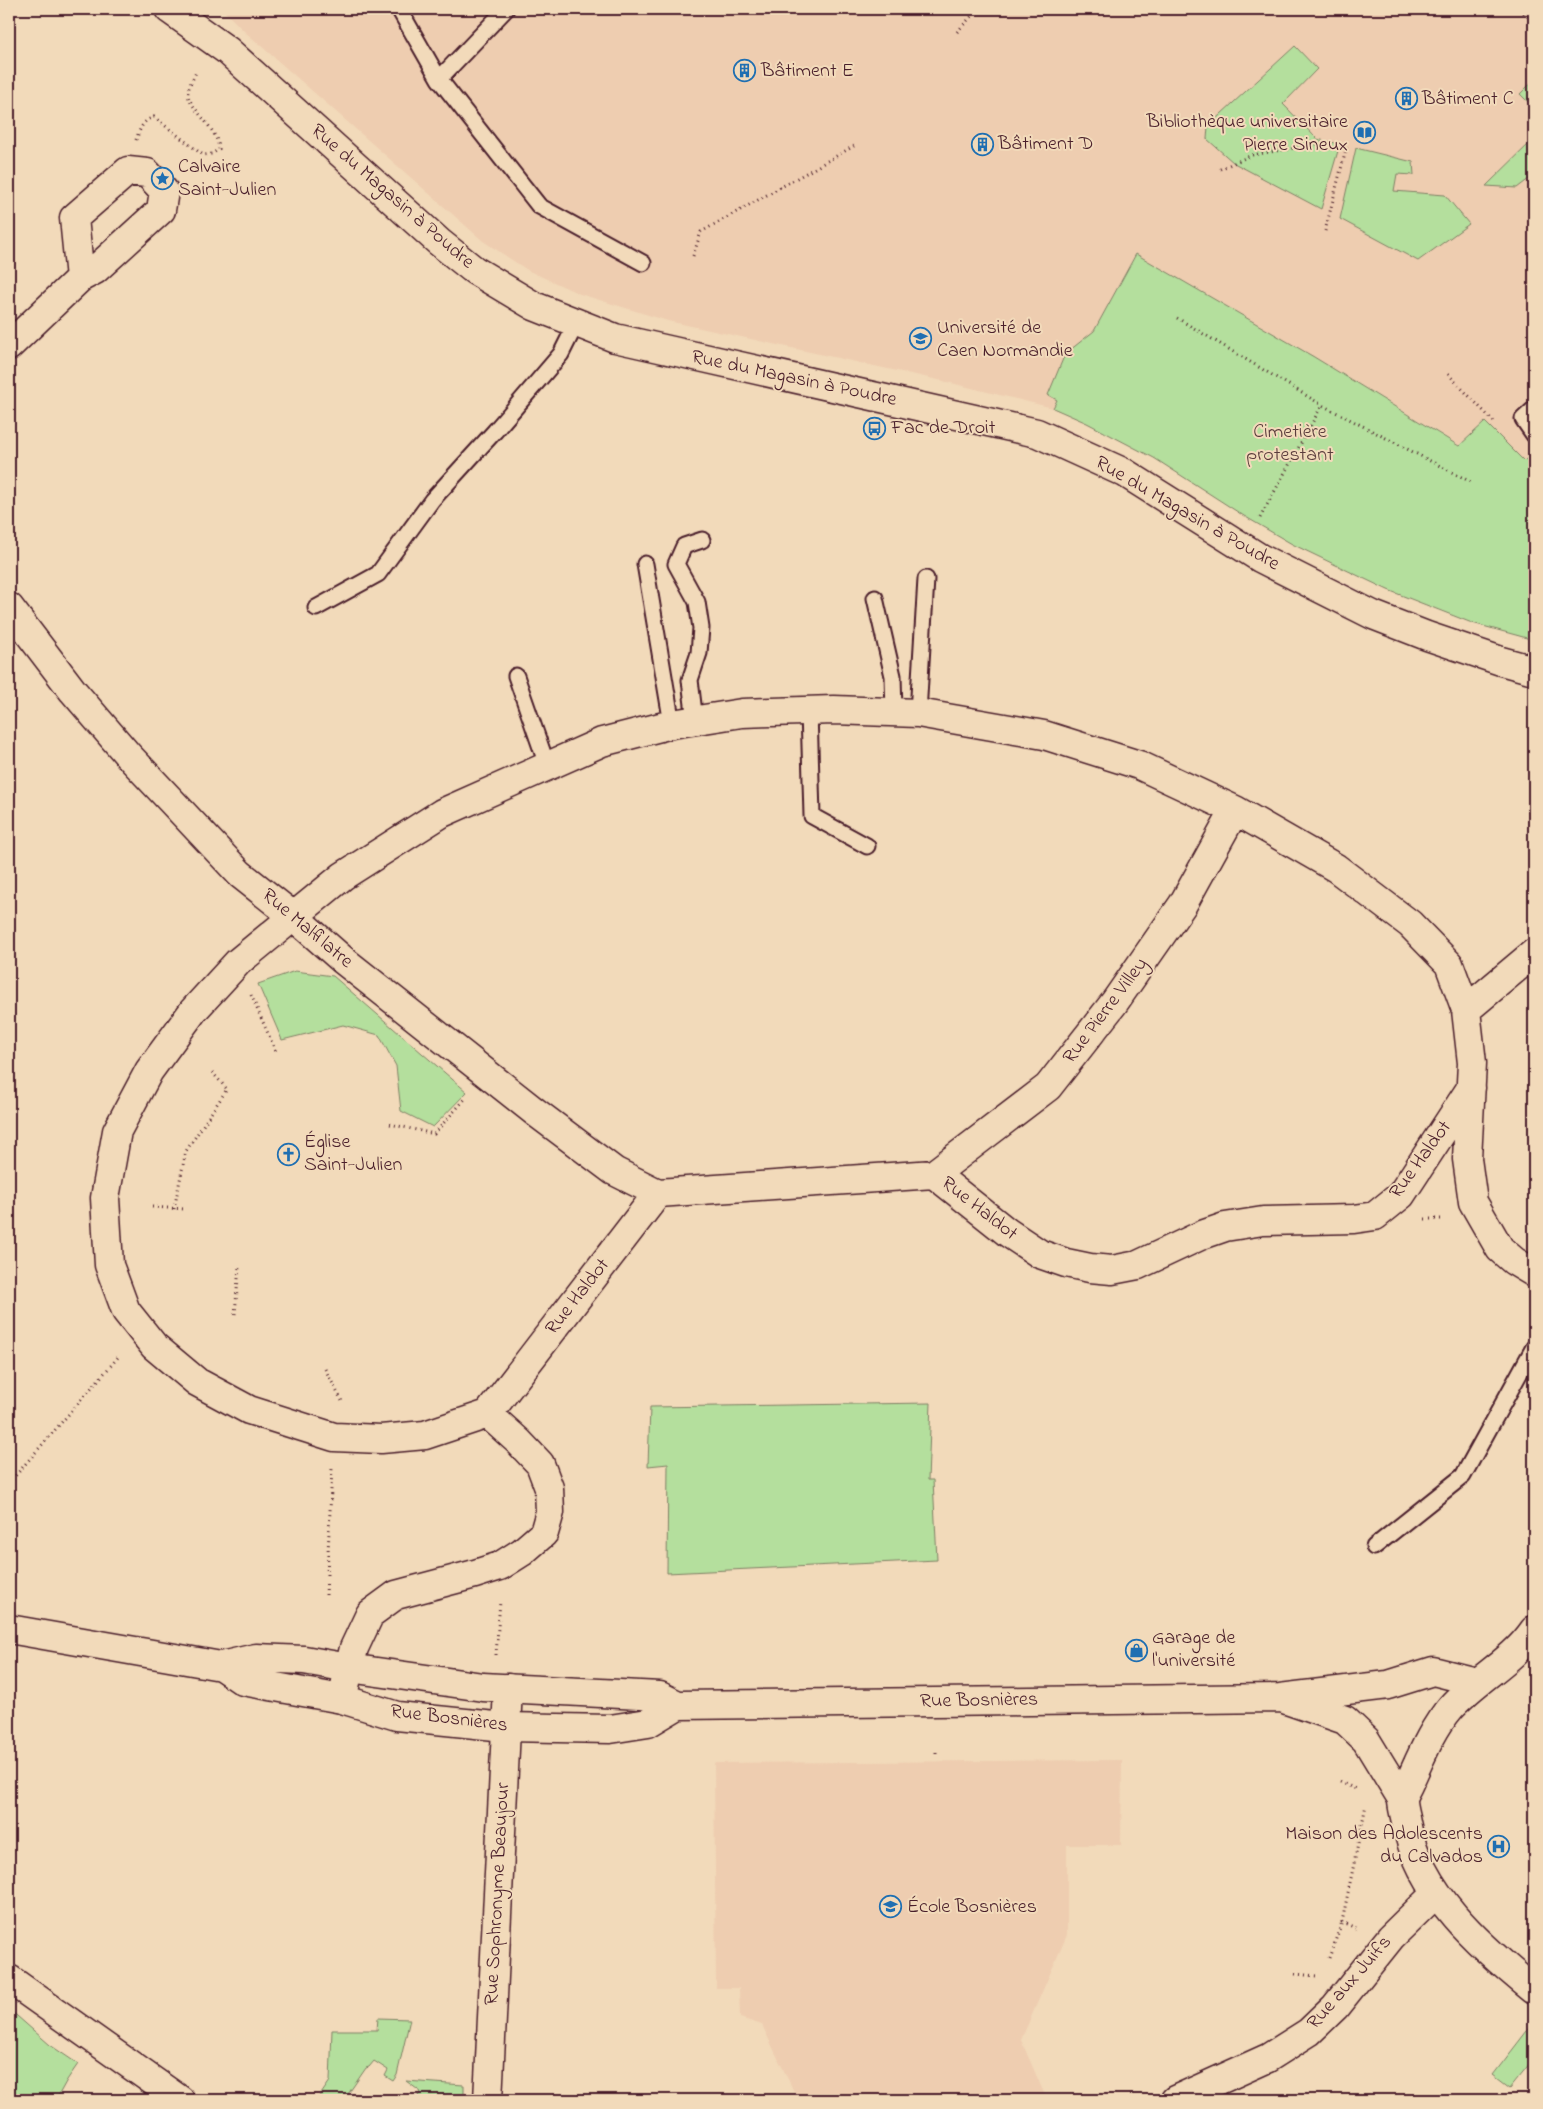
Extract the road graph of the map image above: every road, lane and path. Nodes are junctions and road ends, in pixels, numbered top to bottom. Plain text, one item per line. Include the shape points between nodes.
1 (169, 9) edge
2 (398, 9) edge
3 (506, 9) edge
4 (978, 9) edge
5 (1520, 9) edge
6 (1534, 23) edge
7 (957, 32) dead end
8 (197, 70) dead end
9 (440, 79) junction
10 (1330, 142) dead end
11 (134, 143) dead end
12 (854, 146) dead end
13 (1347, 146) dead end
14 (1220, 169) dead end
15 (1325, 231) dead end
16 (694, 256) dead end
17 (643, 263) dead end
18 (80, 278) dead end
19 (1177, 318) dead end
20 (576, 324) junction
21 (9, 346) edge
22 (1448, 374) dead end
23 (1322, 406) junction
24 (1534, 409) edge
25 (1487, 414) dead end
26 (1534, 435) edge
27 (1471, 482) dead end
28 (1258, 521) dead end
29 (702, 540) dead end
30 (644, 564) dead end
31 (926, 579) dead end
32 (874, 598) dead end
33 (9, 607) edge
34 (316, 608) dead end
35 (1534, 670) edge
36 (516, 676) dead end
37 (809, 711) junction
38 (906, 713) junction
39 (684, 723) junction
40 (546, 766) junction
41 (1235, 810) junction
42 (868, 846) dead end
43 (293, 916) junction
44 (1534, 954) edge
45 (1466, 1010) junction
46 (266, 1032) dead end
47 (277, 1054) dead end
48 (212, 1072) dead end
49 (488, 1074) junction
50 (1471, 1088) junction
51 (390, 1124) dead end
52 (934, 1174) junction
53 (658, 1193) junction
54 (152, 1207) dead end
55 (174, 1209) junction
56 (184, 1209) dead end
57 (1424, 1218) dead end
58 (1484, 1221) junction
59 (239, 1267) dead end
60 (1534, 1273) edge
61 (235, 1314) dead end
62 (1534, 1347) edge
63 (125, 1349) dead end
64 (325, 1369) dead end
65 (335, 1389) dead end
66 (488, 1414) junction
67 (332, 1470) dead end
68 (9, 1483) edge
69 (1374, 1547) dead end
70 (326, 1595) dead end
71 (501, 1595) dead end
72 (9, 1629) edge
73 (1531, 1639) edge
74 (495, 1662) dead end
75 (222, 1666) junction
76 (349, 1668) junction
77 (1477, 1682) junction
78 (508, 1688) junction
79 (1280, 1698) junction
80 (342, 1699) junction
81 (678, 1705) junction
82 (505, 1727) junction
83 (936, 1752) dead end
84 (936, 1757) dead end
85 (1340, 1782) dead end
86 (1361, 1792) dead end
87 (1368, 1795) dead end
88 (1402, 1799) junction
89 (1436, 1893) junction
90 (1342, 1922) junction
91 (1356, 1928) dead end
92 (1329, 1959) dead end
93 (1295, 1974) dead end
94 (1323, 1977) dead end
95 (9, 1979) edge
96 (1534, 1990) edge
97 (180, 2100) edge
98 (488, 2100) edge
99 (1175, 2100) edge

1 - 20 street, Rue du Magasin à Poudre via 228,51 474,270 534,306
2 - 9 lane
3 - 9 lane
4 - 7 path
5 - 6 path
8 - 11 path via 188,93 191,103 214,131 219,149 202,155 154,117 141,126
9 - 17 lane via 539,206
10 - 14 path via 1252,155
12 - 16 path via 702,232
13 - 15 path
18 - 21 street
19 - 23 path
20 - 34 lane via 561,354 432,500 378,574
20 - 35 street, Rue du Magasin à Poudre via 648,347 1037,433 1125,473 1260,558 1373,615
22 - 25 path
23 - 27 path
23 - 28 path
24 - 26 lane via 1523,419
29 - 39 lane via 684,546 676,564 697,602 701,628
30 - 39 lane
31 - 38 lane
32 - 38 lane via 893,676
33 - 43 street, Rue Malfilatre via 139,768 240,874
36 - 40 lane
37 - 38 street
37 - 39 street via 742,713
37 - 42 lane via 812,816
38 - 41 street via 1044,735 1139,766
39 - 40 street via 602,742
40 - 43 street via 442,813 342,876
41 - 45 street via 1336,868 1410,924 1449,964
41 - 52 street, Rue Pierre Villey via 1183,904 1114,1003 1048,1087
43 - 49 street, Rue Malfilatre
43 - 66 street via 238,962 193,1011 149,1071 117,1131 105,1198 109,1265 126,1311 154,1346 197,1382 249,1410 334,1437 381,1439 425,1435
44 - 45 street
45 - 50 street via 1472,1063
46 - 47 path
48 - 55 path via 227,1089 186,1151
49 - 51 path via 434,1134
49 - 53 street, Rue Malfilatre via 614,1171
50 - 52 street, Rue Haldot via 1401,1195 1375,1216 1225,1227 1138,1265 1112,1270 1066,1263 1040,1254
50 - 58 street via 1467,1159 1473,1202
52 - 53 street, Rue Haldot
53 - 66 street, Rue Haldot
54 - 55 path
55 - 56 path
57 - 58 path
58 - 60 street via 1500,1249
59 - 61 path
62 - 69 lane via 1463,1476
63 - 68 path
64 - 65 path
66 - 76 street via 540,1464 549,1488 550,1512 544,1533 500,1566 396,1595 370,1614 354,1648
67 - 70 path
71 - 74 path
72 - 75 street, Rue Bosnières
73 - 77 street
75 - 76 street, Rue Bosnières via 256,1658 304,1660
75 - 80 street, Rue Bosnières via 243,1681
76 - 78 street, Rue Bosnières
76 - 80 street
77 - 79 street, Rue Bosnières via 1433,1671 1388,1685
77 - 88 street via 1451,1707 1434,1731
78 - 81 street, Rue Bosnières via 660,1696
78 - 82 street, Rue Sophronyme Beaujour
79 - 81 street, Rue Bosnières
79 - 88 street, Rue Bosnières via 1346,1720 1366,1740
80 - 82 street, Rue Bosnières via 397,1716
81 - 82 street, Rue Bosnières via 648,1723 610,1729
82 - 98 street, Rue Sophronyme Beaujour
83 - 84 path
85 - 86 path
87 - 90 path
88 - 89 street via 1409,1839
89 - 96 street via 1503,1964
89 - 99 street, Rue aux Juifs via 1385,1943 1335,2007 1309,2032 1268,2058
90 - 91 path
90 - 92 path
93 - 94 path
95 - 97 street

